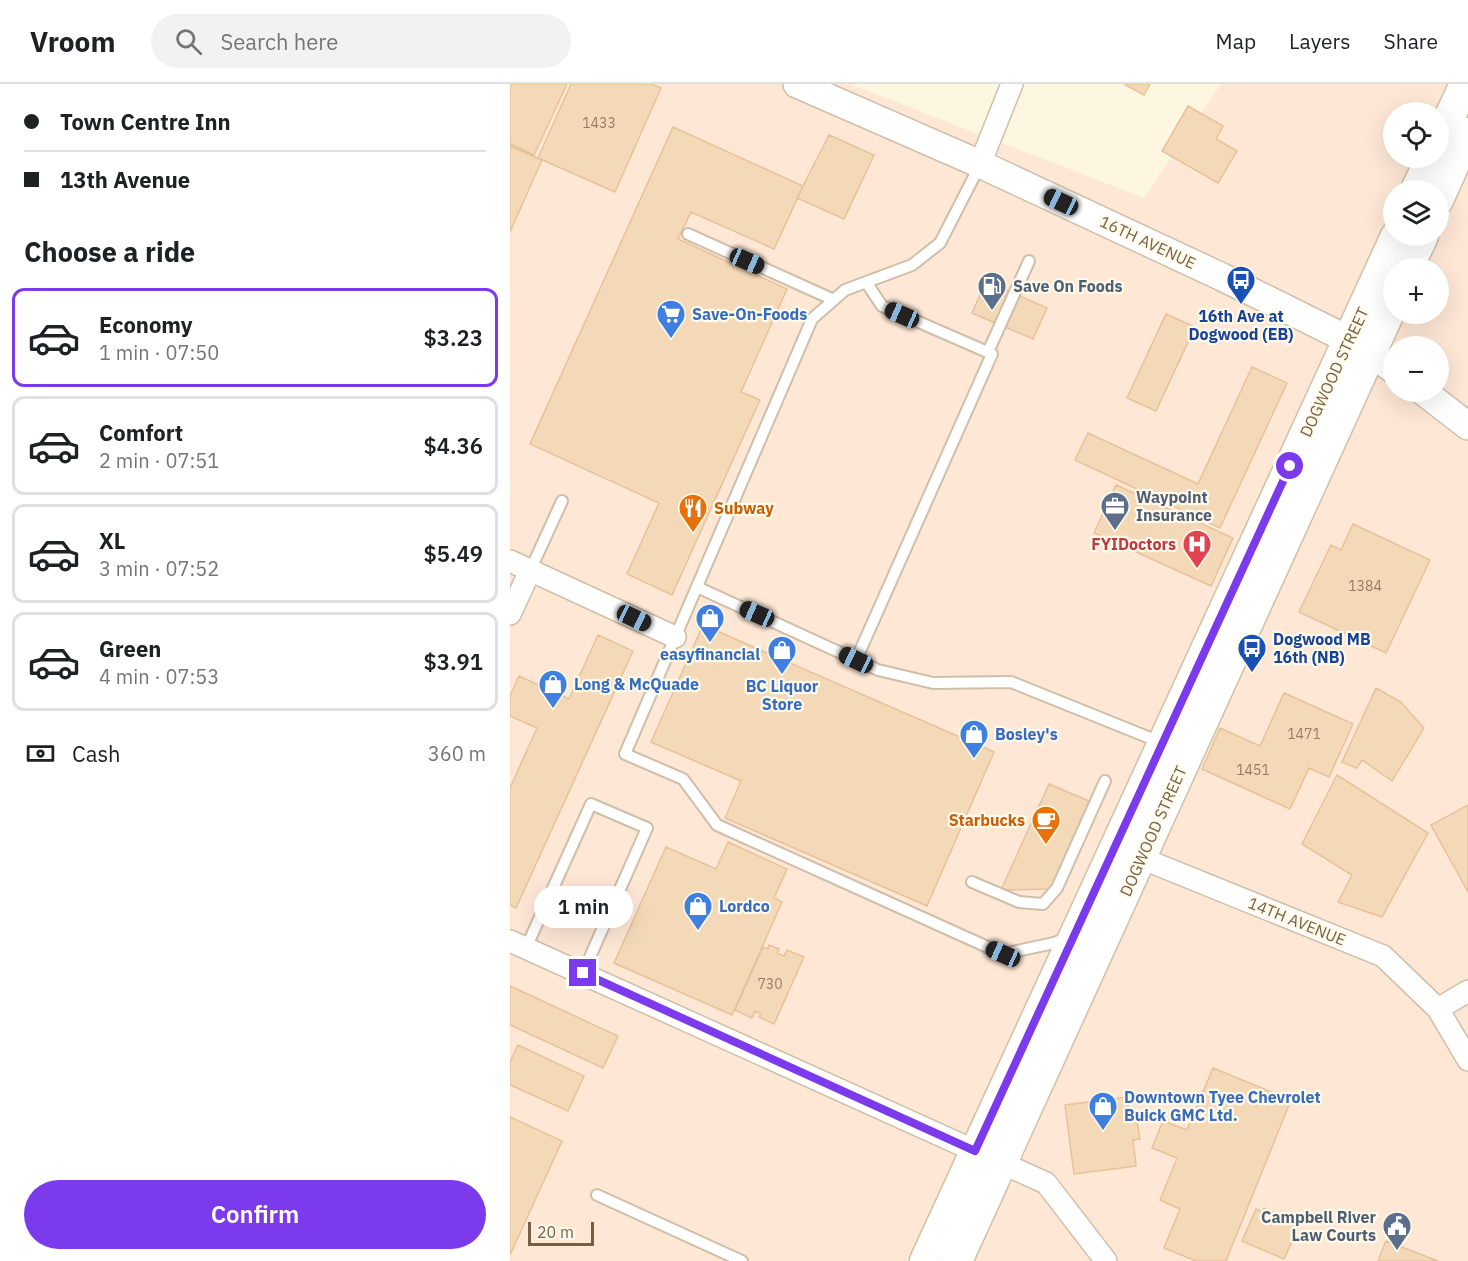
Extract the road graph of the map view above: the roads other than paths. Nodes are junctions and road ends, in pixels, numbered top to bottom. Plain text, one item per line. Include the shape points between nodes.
1 (797, 84) edge
2 (1012, 84) edge
3 (1465, 84) edge
4 (1449, 118) edge
5 (1468, 133) edge
6 (980, 164) junction
7 (1447, 180) edge
8 (688, 234) dead end
9 (1394, 246) edge
10 (1029, 261) dead end
11 (866, 282) junction
12 (834, 300) junction
13 (1384, 324) edge
14 (988, 352) junction
15 (1371, 354) edge
16 (1437, 402) edge
17 (1468, 426) edge
18 (562, 501) dead end
19 (510, 561) edge
20 (530, 570) junction
21 (697, 587) junction
22 (510, 614) edge
23 (675, 637) junction
24 (856, 660) junction
25 (1175, 749) junction
26 (1104, 781) dead end
27 (1141, 858) junction
28 (972, 882) dead end
29 (1074, 936) junction
30 (518, 945) edge
31 (583, 973) junction
32 (1468, 991) edge
33 (1438, 1009) junction
34 (1468, 1060) edge
35 (975, 1151) junction
36 (1002, 1163) junction
37 (597, 1195) dead end
38 (742, 1261) edge
39 (925, 1261) edge
40 (957, 1261) edge
41 (1106, 1261) edge

1 - 6 street, 16TH AVENUE
2 - 6 street
3 - 4 main road
5 - 7 main road
6 - 11 lane via 940,243 912,266
6 - 15 street, 16TH AVENUE via 1222,277
8 - 12 lane
9 - 15 main road, DOGWOOD STREET
10 - 14 lane
11 - 12 lane via 845,290
11 - 14 lane via 882,306
12 - 21 lane via 812,319
13 - 15 main road, DOGWOOD STREET
14 - 24 lane via 992,354
15 - 25 main road, DOGWOOD STREET
16 - 17 street
18 - 20 lane
19 - 20 street
20 - 22 street
20 - 23 street
21 - 23 lane
21 - 24 lane
23 - 29 lane via 625,754 683,779 717,825 1003,954
24 - 25 lane via 878,670 933,683 1011,682
25 - 27 main road, DOGWOOD STREET
25 - 29 main road, DOGWOOD STREET
26 - 28 lane via 1057,888 1043,904 1019,902
27 - 33 street, 14TH AVENUE via 1383,956
27 - 36 main road, DOGWOOD STREET
29 - 35 main road, DOGWOOD STREET
30 - 31 street
30 - 31 lane via 591,804 610,812 647,828
31 - 35 street
32 - 33 street
33 - 34 street, 14TH AVENUE
35 - 36 street
35 - 39 main road, DOGWOOD STREET
36 - 40 main road, DOGWOOD STREET
36 - 41 street via 1046,1184
37 - 38 lane

